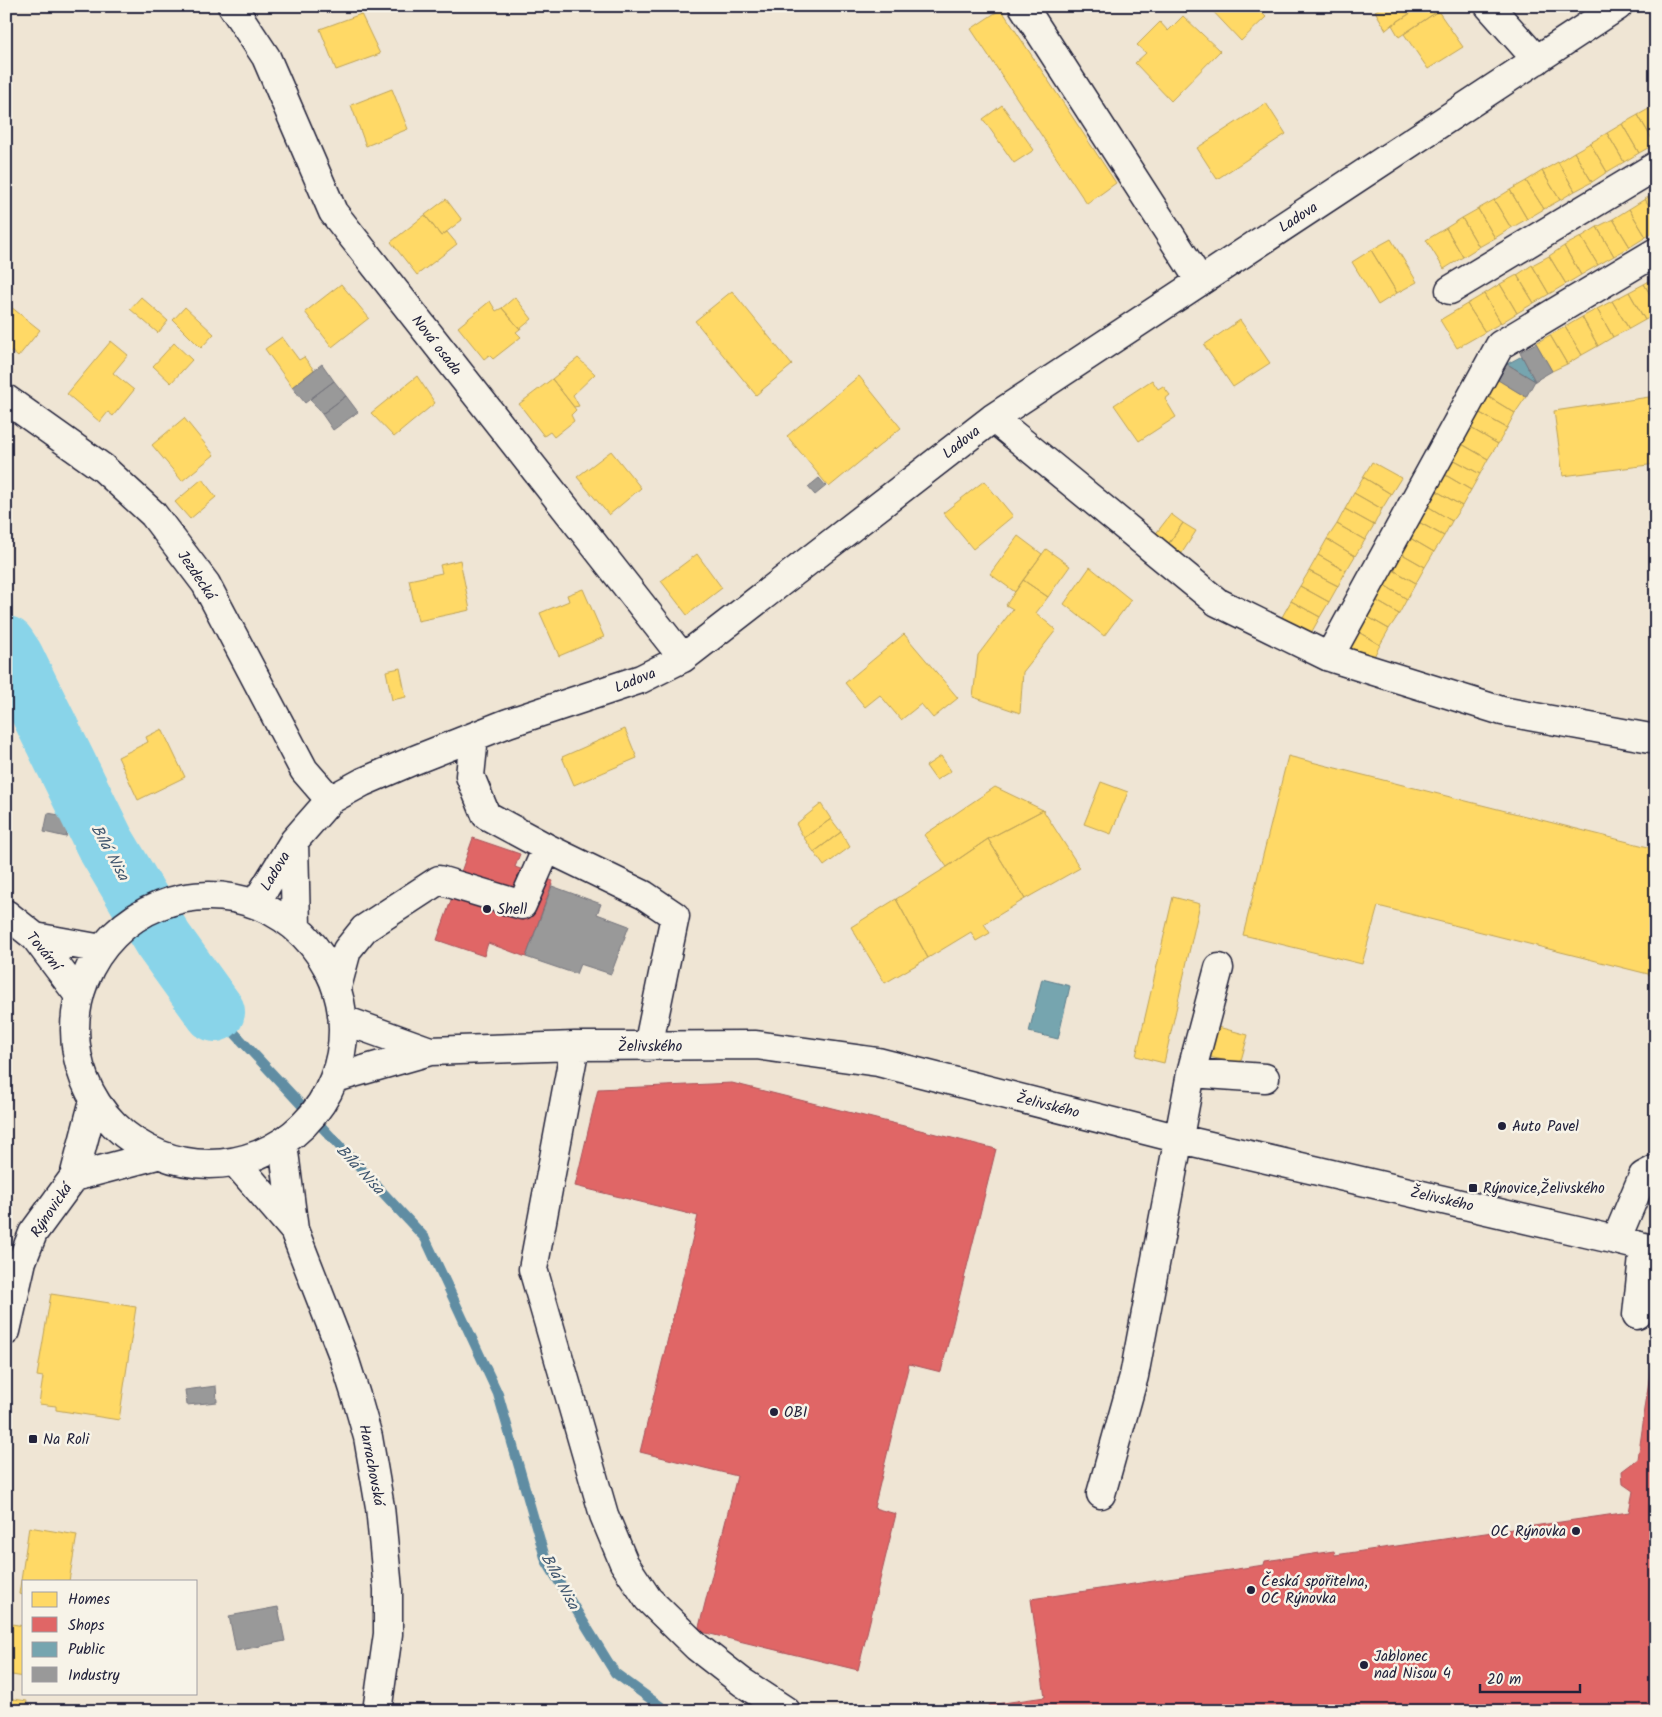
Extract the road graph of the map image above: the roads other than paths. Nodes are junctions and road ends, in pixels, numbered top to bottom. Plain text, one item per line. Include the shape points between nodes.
1 (232, 6) edge
2 (1023, 6) edge
3 (1489, 6) edge
4 (1618, 6) edge
5 (1537, 60) junction
6 (1656, 166) edge
7 (1656, 252) edge
8 (1200, 281) junction
9 (1450, 290) dead end
10 (6, 399) edge
11 (992, 418) junction
12 (1329, 657) junction
13 (683, 658) junction
14 (474, 736) junction
15 (1656, 739) edge
16 (330, 800) junction
17 (294, 841) junction
18 (547, 848) junction
19 (257, 901) junction
20 (6, 914) edge
21 (296, 927) junction
22 (36, 937) junction
23 (102, 950) junction
24 (1219, 968) dead end
25 (337, 986) junction
26 (77, 993) junction
27 (344, 1020) junction
28 (575, 1046) junction
29 (648, 1047) junction
30 (430, 1051) junction
31 (1191, 1073) junction
32 (1264, 1078) dead end
33 (334, 1084) junction
34 (94, 1100) junction
35 (1180, 1139) junction
36 (283, 1144) junction
37 (157, 1155) junction
38 (236, 1163) junction
39 (1656, 1169) edge
40 (74, 1177) junction
41 (294, 1230) junction
42 (1616, 1240) junction
43 (1650, 1249) edge
44 (1636, 1315) dead end
45 (6, 1331) edge
46 (1101, 1494) dead end
47 (377, 1711) edge
48 (786, 1711) edge

1 - 13 street, Nová osada via 266,57 333,212
2 - 8 street
3 - 5 street
4 - 5 street, Ladova
5 - 8 street, Ladova
6 - 9 street
7 - 12 street via 1500,345
8 - 11 street, Ladova
10 - 16 street, Jezdecká via 103,468 153,514 206,584 304,770
11 - 12 street via 1217,602
11 - 13 street, Ladova
12 - 15 street via 1502,711
13 - 14 street, Ladova via 641,680
14 - 16 street, Ladova via 363,782
14 - 18 street via 470,776 486,815
16 - 17 street, Ladova
17 - 19 street, Ladova
17 - 21 street, Ladova
18 - 25 street via 522,905 439,880 364,929 347,950
18 - 29 street via 644,895 675,916
19 - 21 street
19 - 23 street via 202,896 170,901 144,912 122,928
20 - 22 street, Tovární
21 - 25 street via 320,954
22 - 23 street
22 - 26 street, Tovární
23 - 26 street
24 - 31 street
25 - 27 street
26 - 34 street via 75,1038 80,1070
27 - 30 street, Želivského
27 - 33 street
28 - 29 street, Želivského
28 - 30 street, Želivského
28 - 48 street via 533,1269 604,1515 624,1564 648,1598 698,1647
29 - 35 street, Želivského via 756,1045 878,1062
30 - 33 street, Želivského
31 - 32 street
31 - 35 street
33 - 36 street via 310,1121
34 - 37 street via 134,1142
34 - 40 street, Rýnovická
35 - 42 street, Želivského
35 - 46 street via 1134,1376
36 - 38 street
36 - 41 street, Harrachovská
37 - 38 street via 183,1163 210,1166
37 - 40 street, Rýnovická
38 - 41 street, Harrachovská
39 - 42 street via 1643,1176
40 - 45 street, Rýnovická via 33,1234 22,1261
41 - 47 street, Harrachovská via 344,1358 368,1438 377,1490 386,1560 388,1634
42 - 43 street, Želivského
43 - 44 street

